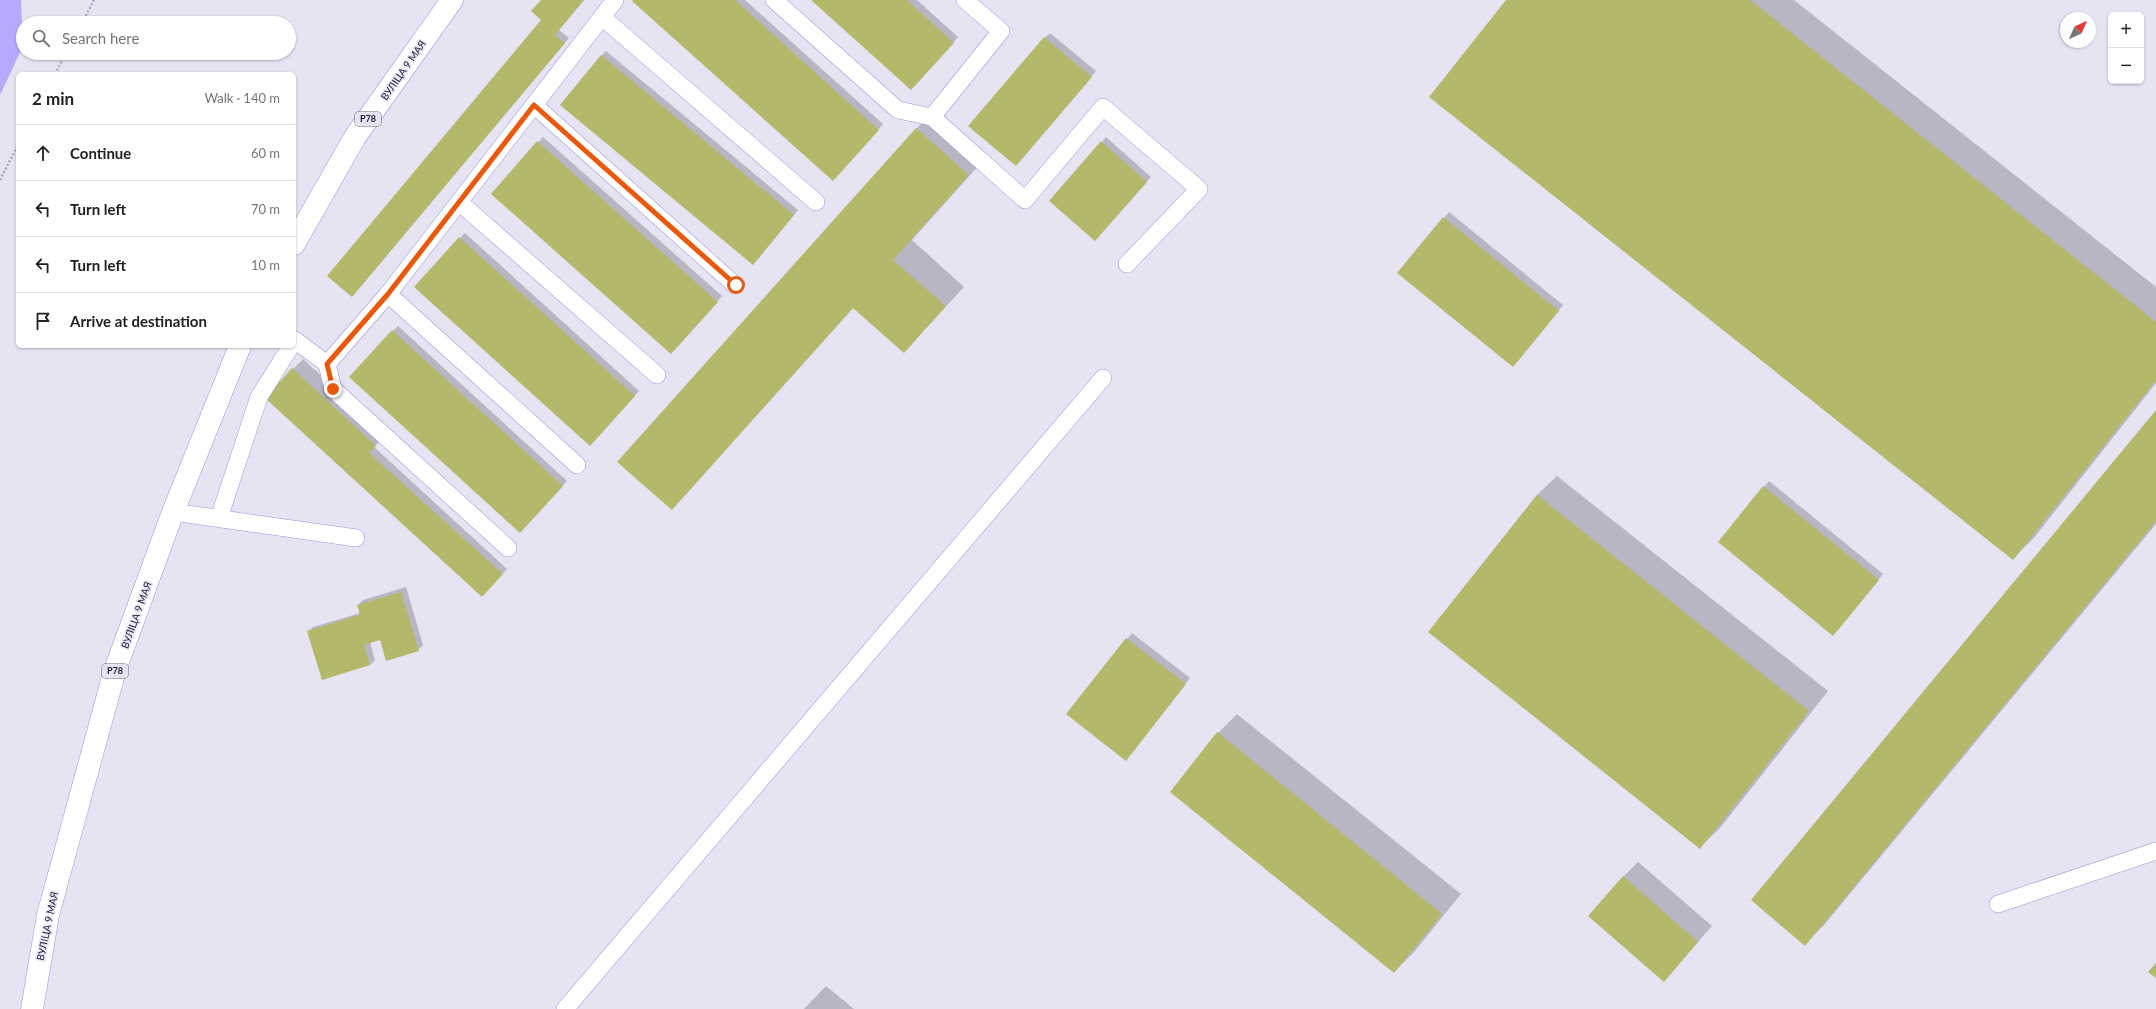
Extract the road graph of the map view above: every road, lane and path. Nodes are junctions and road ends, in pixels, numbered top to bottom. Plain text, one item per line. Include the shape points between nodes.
1 (94, 0) edge
2 (452, 0) edge
3 (615, 0) edge
4 (774, 0) edge
5 (965, 0) edge
6 (86, 16) edge
7 (602, 17) junction
8 (63, 60) edge
9 (57, 72) edge
10 (534, 105) junction
11 (932, 117) junction
12 (16, 149) edge
13 (0, 180) edge
14 (459, 202) junction
15 (816, 202) dead end
16 (296, 240) edge
17 (1126, 264) dead end
18 (736, 285) dead end
19 (388, 294) junction
20 (296, 344) edge
21 (239, 348) edge
22 (289, 348) edge
23 (327, 364) junction
24 (657, 375) dead end
25 (1103, 378) dead end
26 (577, 465) dead end
27 (173, 512) junction
28 (219, 518) junction
29 (356, 538) dead end
30 (508, 548) dead end
31 (2156, 851) edge
32 (1998, 904) dead end
33 (32, 1009) edge
34 (566, 1009) edge

1 - 6 path
2 - 16 main road, ВУЛІЦА 9 МАЯ / Р78 via 355,137
3 - 7 lane
4 - 11 lane via 898,110
5 - 11 lane via 1001,31
7 - 10 lane
7 - 15 lane
8 - 9 path
10 - 14 lane
10 - 18 lane
11 - 17 lane via 1025,200 1103,107 1198,189
12 - 13 path
14 - 19 lane
14 - 24 lane
19 - 23 lane
19 - 26 lane
20 - 23 lane
21 - 27 main road, ВУЛІЦА 9 МАЯ / Р78
22 - 28 lane via 259,397
23 - 30 lane via 333,389
25 - 34 lane
27 - 28 lane
27 - 33 main road, ВУЛІЦА 9 МАЯ / Р78 via 116,670 48,915
28 - 29 lane
31 - 32 lane

